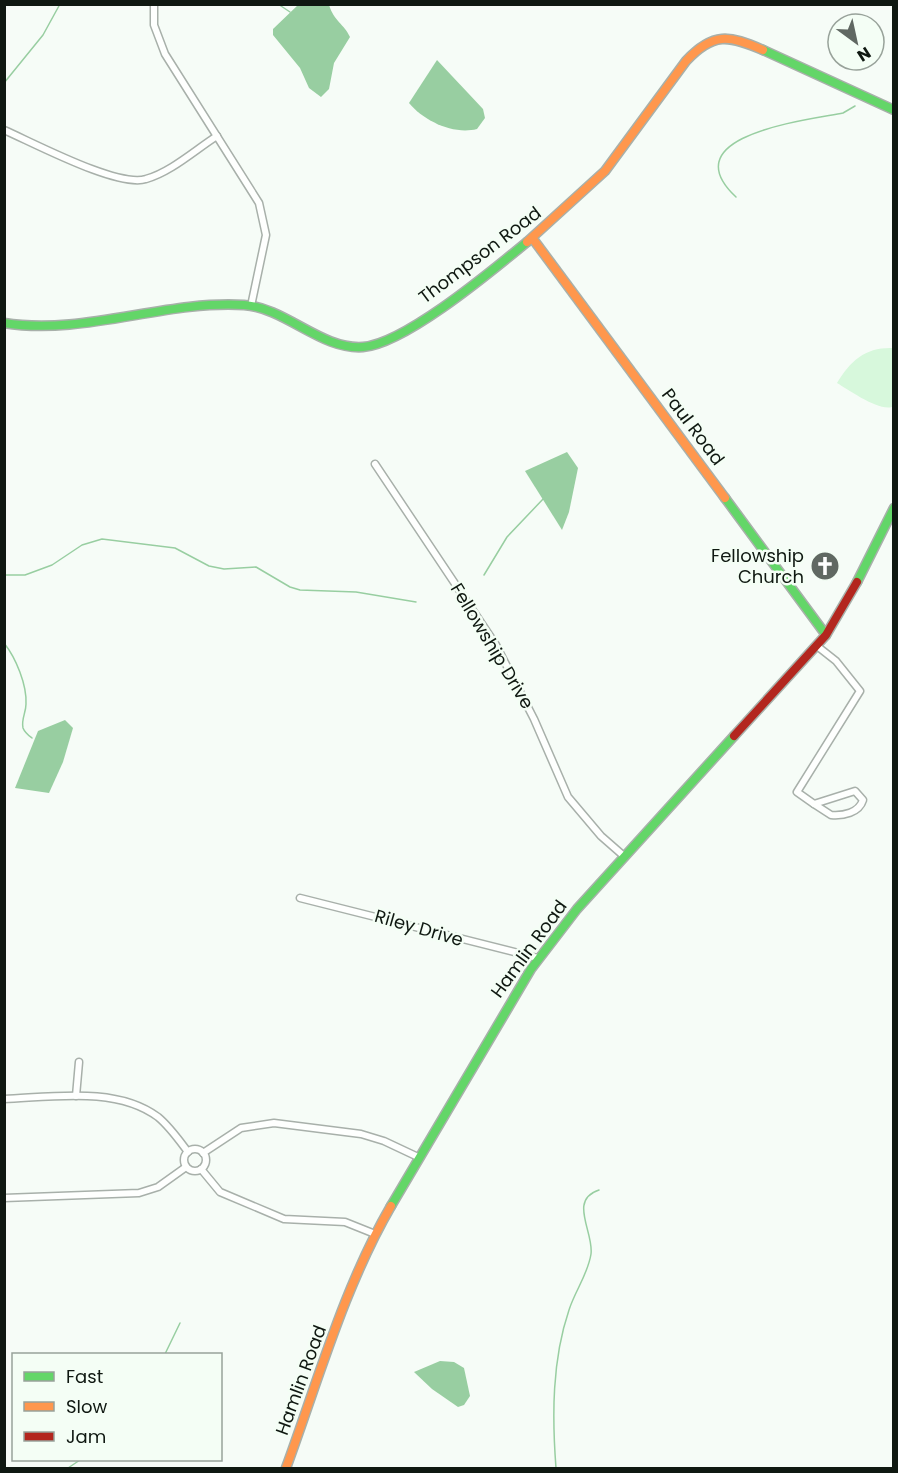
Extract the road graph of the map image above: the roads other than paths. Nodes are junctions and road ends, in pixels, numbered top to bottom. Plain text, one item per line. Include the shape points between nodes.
1 (154, 4) edge
2 (894, 110) edge
3 (4, 130) edge
4 (217, 136) junction
5 (533, 238) junction
6 (251, 306) junction
7 (4, 322) edge
8 (375, 464) dead end
9 (894, 508) edge
10 (826, 635) junction
11 (817, 646) junction
12 (814, 804) junction
13 (625, 857) junction
14 (300, 898) dead end
15 (538, 958) junction
16 (79, 1062) dead end
17 (76, 1096) junction
18 (4, 1099) edge
19 (188, 1152) junction
20 (203, 1153) junction
21 (418, 1157) junction
22 (186, 1167) junction
23 (201, 1169) junction
24 (4, 1198) edge
25 (375, 1234) junction
26 (286, 1468) edge

1 - 4 street via 154,25 162,49
2 - 5 street, Thompson Road via 740,40 711,40 686,61 582,196
3 - 4 street via 114,177 135,181 161,172
4 - 6 street via 256,197 264,220 264,250
5 - 6 street, Thompson Road via 436,310 376,345 349,346
5 - 10 street, Paul Road
6 - 7 street, Thompson Road via 212,306 34,328
8 - 13 street, Fellowship Drive via 496,645 568,797
9 - 10 street, Hamlin Road via 852,593
10 - 11 street, Hamlin Road
11 - 12 street via 836,661 860,691 796,792
11 - 13 street, Hamlin Road
12 - 12 street via 835,816 858,809 863,800 855,791
13 - 15 street, Hamlin Road
14 - 15 street, Riley Drive
15 - 21 street, Hamlin Road
16 - 17 street
17 - 18 street
17 - 19 street via 112,1099 139,1107 165,1124
19 - 20 street
19 - 22 street via 184,1159
20 - 21 street via 241,1128 274,1123 361,1134
20 - 23 street
21 - 25 street, Hamlin Road
22 - 23 street via 193,1171
22 - 24 street via 158,1187 139,1193
23 - 25 street via 220,1192 284,1219 345,1222
25 - 26 street, Hamlin Road

